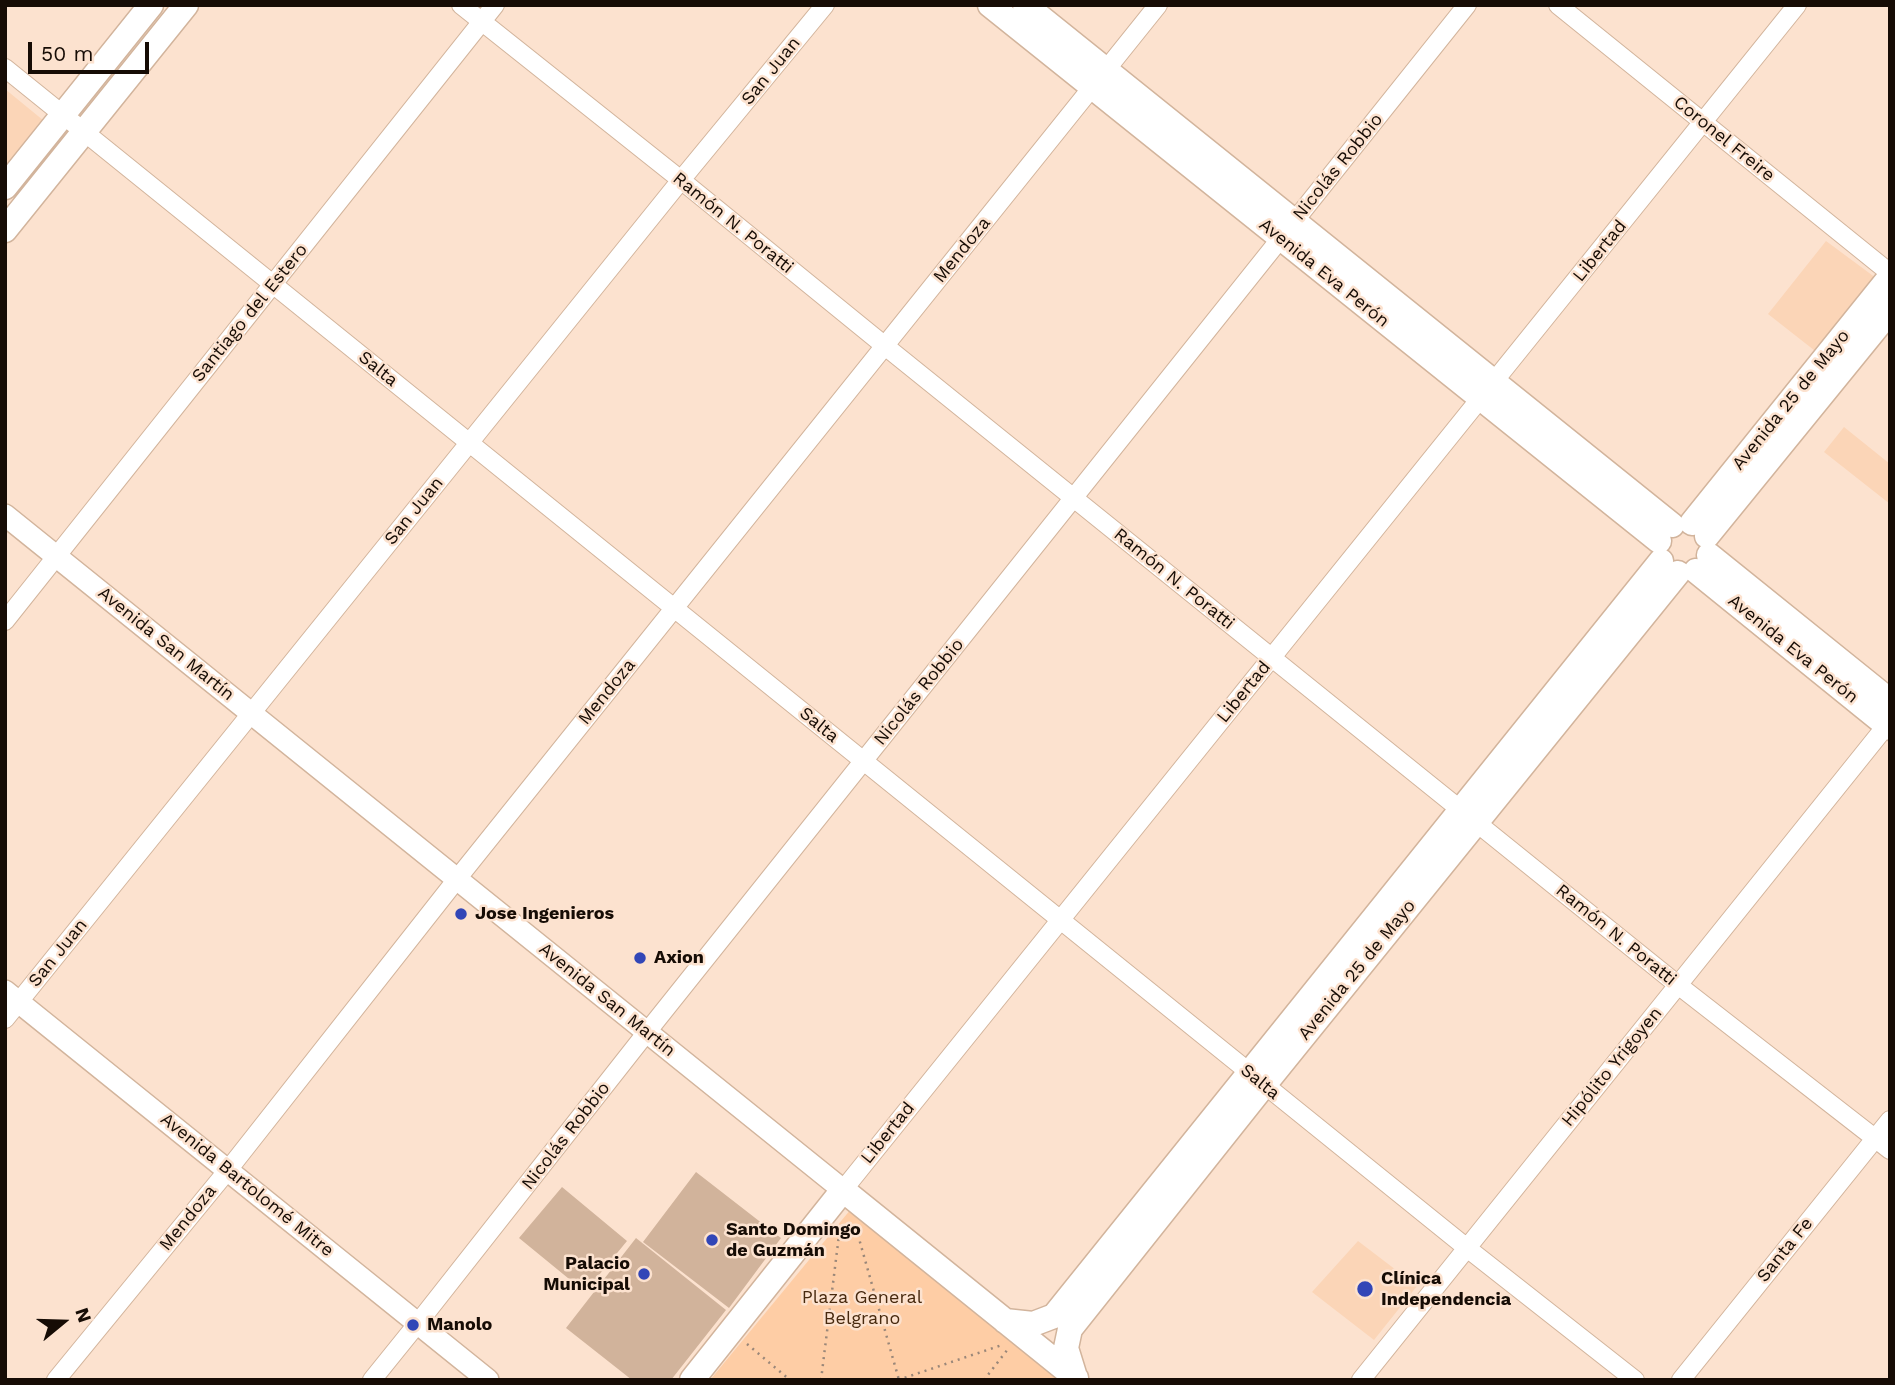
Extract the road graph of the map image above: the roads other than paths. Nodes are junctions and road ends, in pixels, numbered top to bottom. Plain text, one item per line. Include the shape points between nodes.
1 (151, 5) edge
2 (186, 5) edge
3 (461, 5) edge
4 (495, 5) edge
5 (825, 5) edge
6 (990, 5) edge
7 (1025, 5) edge
8 (1158, 5) edge
9 (1468, 5) edge
10 (1558, 5) edge
11 (1797, 5) edge
12 (482, 22) junction
13 (5, 68) edge
14 (1099, 79) junction
15 (63, 115) junction
16 (1703, 122) junction
17 (84, 132) junction
18 (681, 180) junction
19 (5, 187) edge
20 (5, 230) edge
21 (1288, 230) junction
22 (1890, 275) edge
23 (272, 284) junction
24 (1890, 311) edge
25 (885, 346) junction
26 (1487, 390) junction
27 (470, 443) junction
28 (1074, 498) junction
29 (5, 515) edge
30 (1684, 548) junction
31 (56, 556) junction
32 (674, 609) junction
33 (5, 621) edge
34 (1272, 658) junction
35 (251, 713) junction
36 (1889, 719) edge
37 (863, 761) junction
38 (1468, 816) junction
39 (457, 879) junction
40 (1060, 920) junction
41 (1678, 985) junction
42 (12, 997) edge
43 (5, 1019) edge
44 (647, 1032) junction
45 (1256, 1079) junction
46 (1890, 1120) edge
47 (1875, 1138) junction
48 (1890, 1150) edge
49 (228, 1170) junction
50 (843, 1190) junction
51 (1467, 1248) junction
52 (418, 1323) junction
53 (1010, 1331) junction
54 (1076, 1378) edge
55 (56, 1380) edge
56 (372, 1380) edge
57 (488, 1380) edge
58 (692, 1380) edge
59 (1362, 1380) edge
60 (1635, 1380) edge
61 (1681, 1380) edge

1 - 15 main road
2 - 17 main road
3 - 12 street, Ramón N. Poratti
4 - 12 street, Santiago del Estero
5 - 18 street, San Juan
6 - 14 main road, Avenida Eva Perón
7 - 14 main road, Avenida Eva Perón
8 - 14 street, Mendoza
9 - 21 street, Nicolás Robbio
10 - 16 street, Coronel Freire
11 - 16 street, Libertad
12 - 18 street, Ramón N. Poratti
12 - 23 street, Santiago del Estero
13 - 15 street, Salta
14 - 21 main road, Avenida Eva Perón
14 - 25 street, Mendoza
15 - 17 street, Salta
15 - 19 main road
16 - 22 street, Coronel Freire
16 - 26 street, Libertad
17 - 20 main road
17 - 23 street, Salta
18 - 25 street, Ramón N. Poratti
18 - 27 street, San Juan
21 - 26 main road, Avenida Eva Perón
21 - 28 street, Nicolás Robbio
22 - 30 main road, Avenida 25 de Mayo
23 - 27 street, Salta
23 - 31 street, Santiago del Estero
24 - 30 main road, Avenida 25 de Mayo
25 - 28 street, Ramón N. Poratti
25 - 32 street, Mendoza
26 - 30 main road, Avenida Eva Perón
26 - 34 street, Libertad
27 - 32 street, Salta
27 - 35 street, San Juan
28 - 34 street, Ramón N. Poratti
28 - 37 street, Nicolás Robbio
29 - 31 street, Avenida San Martín
30 - 36 main road, Avenida Eva Perón
30 - 38 main road, Avenida 25 de Mayo
31 - 33 street, Santiago del Estero
31 - 35 street, Avenida San Martín
32 - 37 street, Salta
32 - 39 street, Mendoza
34 - 38 street, Ramón N. Poratti
34 - 40 street, Libertad
35 - 39 street, Avenida San Martín
35 - 42 street, San Juan
36 - 41 street, Hipólito Yrigoyen
37 - 40 street, Salta
37 - 44 street, Nicolás Robbio
38 - 41 street, Ramón N. Poratti
38 - 45 main road, Avenida 25 de Mayo
39 - 44 street, Avenida San Martín
39 - 49 street, Mendoza
40 - 45 street, Salta
40 - 50 street, Libertad
41 - 47 street, Ramón N. Poratti
41 - 51 street, Hipólito Yrigoyen
42 - 43 street, San Juan
42 - 49 street, Avenida Bartolomé Mitre
44 - 50 street, Avenida San Martín
44 - 52 street, Nicolás Robbio
45 - 51 street, Salta
45 - 53 main road, Avenida 25 de Mayo via 1054,1316
45 - 54 main road, Avenida 25 de Mayo via 1070,1329 1066,1348
46 - 47 street, Santa Fe
47 - 48 street, Ramón N. Poratti
47 - 61 street, Santa Fe
49 - 52 street, Avenida Bartolomé Mitre
49 - 55 street, Mendoza
50 - 53 main road, Avenida San Martín
50 - 58 main road, Libertad
51 - 59 street, Hipólito Yrigoyen
51 - 60 street, Salta
52 - 56 street, Nicolás Robbio
52 - 57 street, Avenida Bartolomé Mitre
53 - 54 main road, Avenida San Martín

